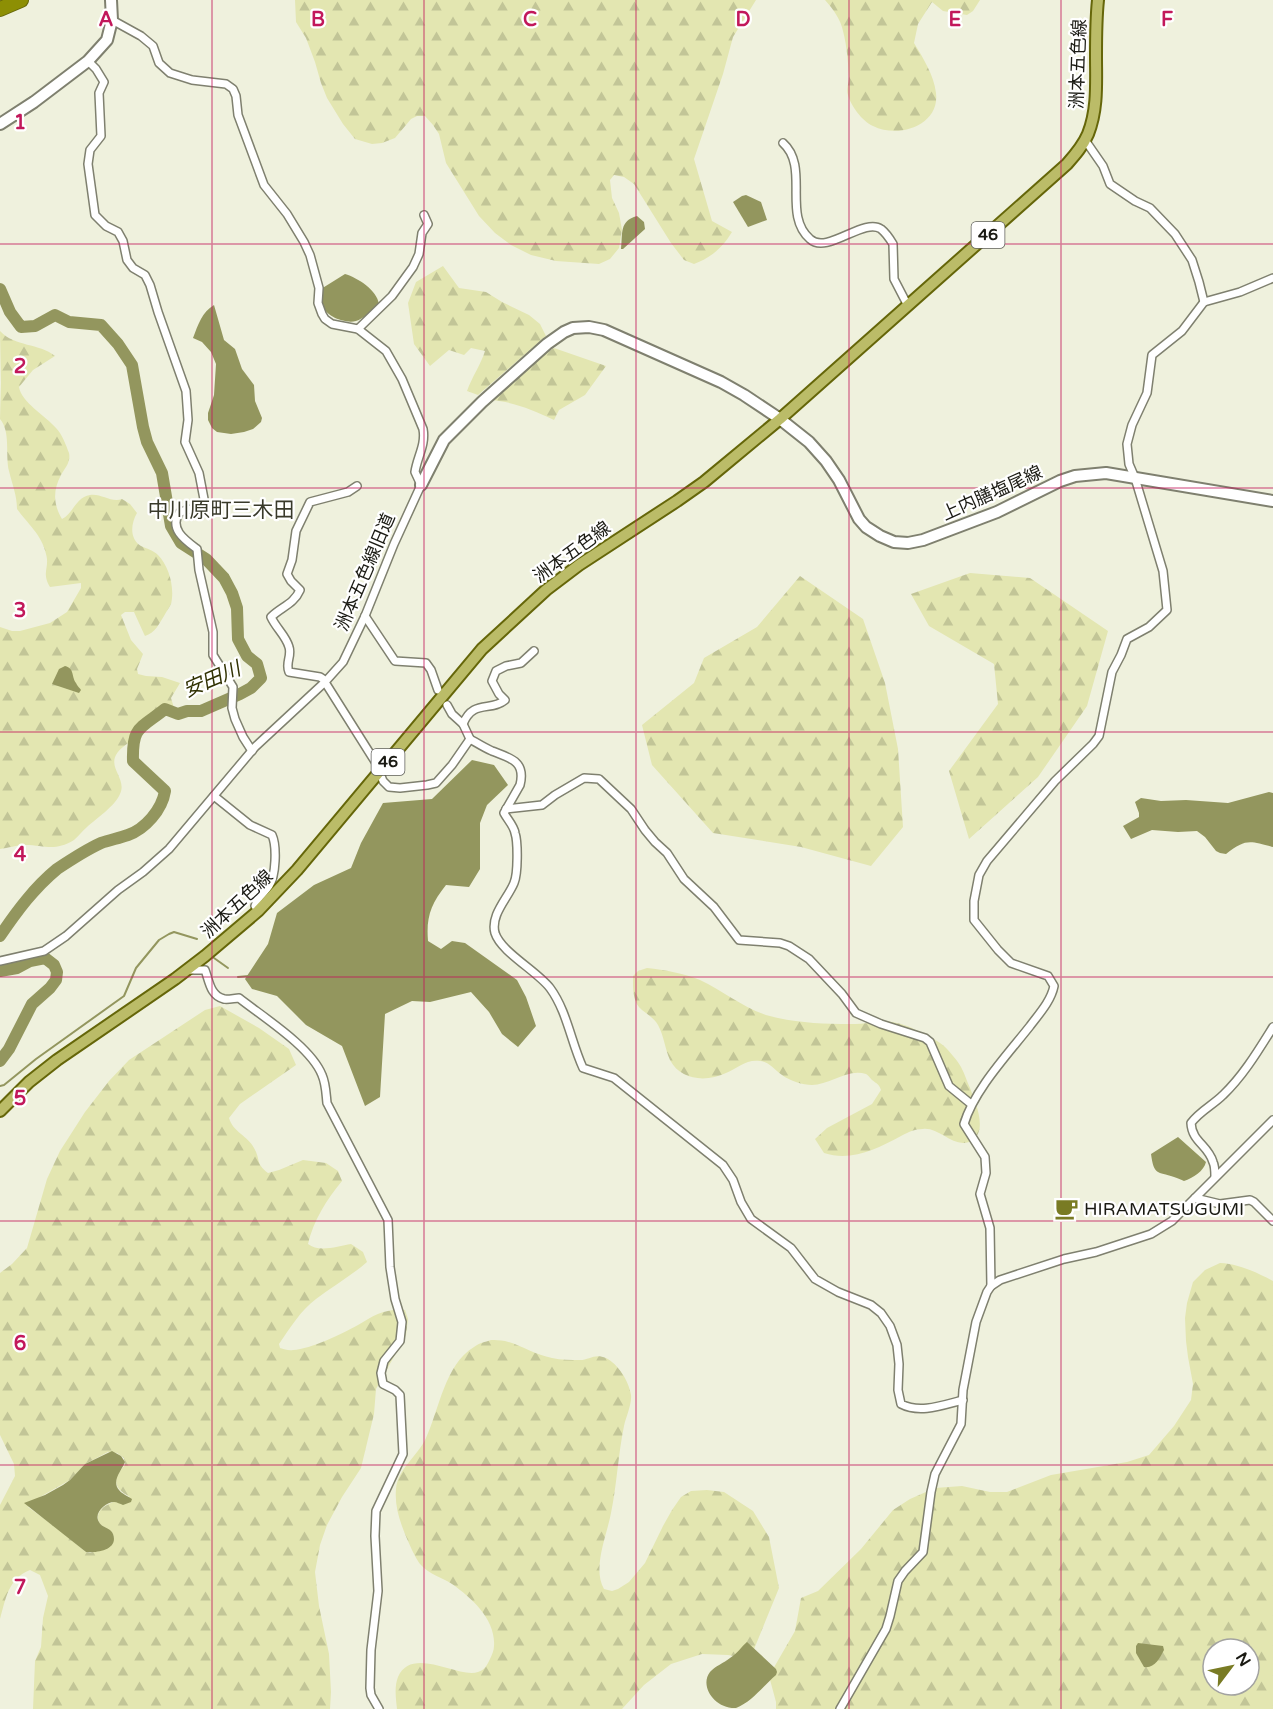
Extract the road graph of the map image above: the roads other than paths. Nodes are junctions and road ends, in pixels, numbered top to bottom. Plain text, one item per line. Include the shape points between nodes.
1 (21, 0) edge
2 (111, 0) edge
3 (1098, 0) edge
4 (0, 9) edge
5 (112, 20) junction
6 (88, 61) junction
7 (0, 124) edge
8 (1085, 140) junction
9 (783, 143) dead end
10 (424, 215) dead end
11 (1273, 278) edge
12 (1204, 302) junction
13 (908, 306) junction
14 (358, 329) junction
15 (780, 419) junction
16 (1135, 478) junction
17 (421, 485) junction
18 (357, 486) dead end
19 (1273, 501) edge
20 (365, 616) junction
21 (534, 651) dead end
22 (325, 682) junction
23 (438, 690) dead end
24 (447, 705) dead end
25 (463, 723) junction
26 (470, 739) junction
27 (252, 751) junction
28 (379, 773) junction
29 (214, 796) junction
30 (506, 809) junction
31 (258, 911) junction
32 (0, 961) edge
33 (186, 971) junction
34 (1273, 1027) edge
35 (971, 1104) junction
36 (0, 1111) edge
37 (1273, 1120) edge
38 (1215, 1177) junction
39 (1195, 1198) junction
40 (1273, 1221) edge
41 (991, 1286) junction
42 (963, 1400) junction
43 (379, 1709) edge
44 (840, 1709) edge

1 - 4 highway
2 - 5 main road
3 - 8 main road, 洲本五色線 / 46 via 1096,98
5 - 6 main road via 107,40
5 - 14 street via 153,46 159,63 170,73 233,89 238,115 264,184 310,255 322,314 332,324
6 - 7 main road
6 - 27 street via 104,82 99,93 101,136 90,150 88,165 94,215 118,232 127,261 148,279 186,391 185,442 199,473 204,499 198,508 179,513 177,530 197,549 213,632 213,655 232,684 235,719
8 - 12 street via 1110,184 1150,208 1175,234 1192,260
8 - 13 main road, 洲本五色線 / 46 via 1060,170
9 - 13 street via 793,156 796,210 807,237 813,242 832,241 872,227 880,228 893,244 894,279
10 - 14 street via 428,224 413,267 392,296
11 - 12 street
12 - 16 street via 1182,331 1152,355 1147,393 1127,444
13 - 15 main road, 洲本五色線 / 46
14 - 17 street via 388,354 421,422 424,441 415,472
15 - 16 main road, 上内膳塩尾線 via 810,442 826,461 866,527 894,542 916,542 947,532 1075,476 1106,473
15 - 17 main road, 洲本五色線旧道 via 692,368 604,330 580,327 547,344 451,432 441,443
15 - 28 main road, 洲本五色線 / 46 via 704,482 546,590 482,650
16 - 19 main road, 上内膳塩尾線
16 - 35 street via 1164,571 1167,610 1149,627 1127,639 1112,672 1099,736 1055,781 987,861 980,875 974,920 1011,963 1048,976 1054,986 1040,1014
17 - 20 street, 洲本五色線旧道
18 - 22 street via 310,502 296,531 287,574 300,590 290,605 271,617 289,648 289,672 320,677
20 - 22 street, 洲本五色線旧道 via 343,662
20 - 23 street via 395,661 426,663
21 - 25 street via 521,663 496,671 493,685 505,700 479,707 466,715
22 - 27 street, 洲本五色線旧道
22 - 28 street
24 - 25 street
25 - 26 street
26 - 28 street via 436,783 389,787
26 - 30 street via 514,760 520,769 520,785
27 - 29 street, 洲本五色線旧道
28 - 31 main road, 洲本五色線 / 46
29 - 31 street via 250,825 272,835 275,842 270,885 258,898
29 - 32 street, 洲本五色線旧道 via 169,849 66,936 44,951
30 - 35 street via 543,805 584,778 599,779 631,809 684,879 714,907 739,940 789,946 808,959 856,1013 925,1038 949,1086
30 - 42 street via 504,813 515,832 517,869 514,884 495,918 495,933 502,945 549,986 561,1006 584,1068 614,1078 723,1164 751,1219 791,1248 815,1279 881,1312 897,1345 901,1404 924,1408
31 - 33 main road, 洲本五色線 / 46
33 - 36 main road, 洲本五色線 / 46 via 57,1060
33 - 43 street via 205,970 215,994 224,999 239,998 309,1055 325,1083 327,1103 388,1220 394,1299 402,1323 399,1341 384,1361 381,1373 383,1384 400,1395 403,1454 376,1511 378,1591 370,1688
34 - 38 street via 1236,1081 1191,1123 1196,1140 1213,1160
35 - 41 street via 964,1124 985,1157 986,1173 980,1194 990,1227
37 - 38 street
38 - 39 street
39 - 40 street via 1220,1204 1250,1200
39 - 41 street via 1172,1221 1151,1234 1064,1259
41 - 42 street via 976,1322
42 - 44 street via 961,1424 935,1474 924,1552 898,1581 885,1629

